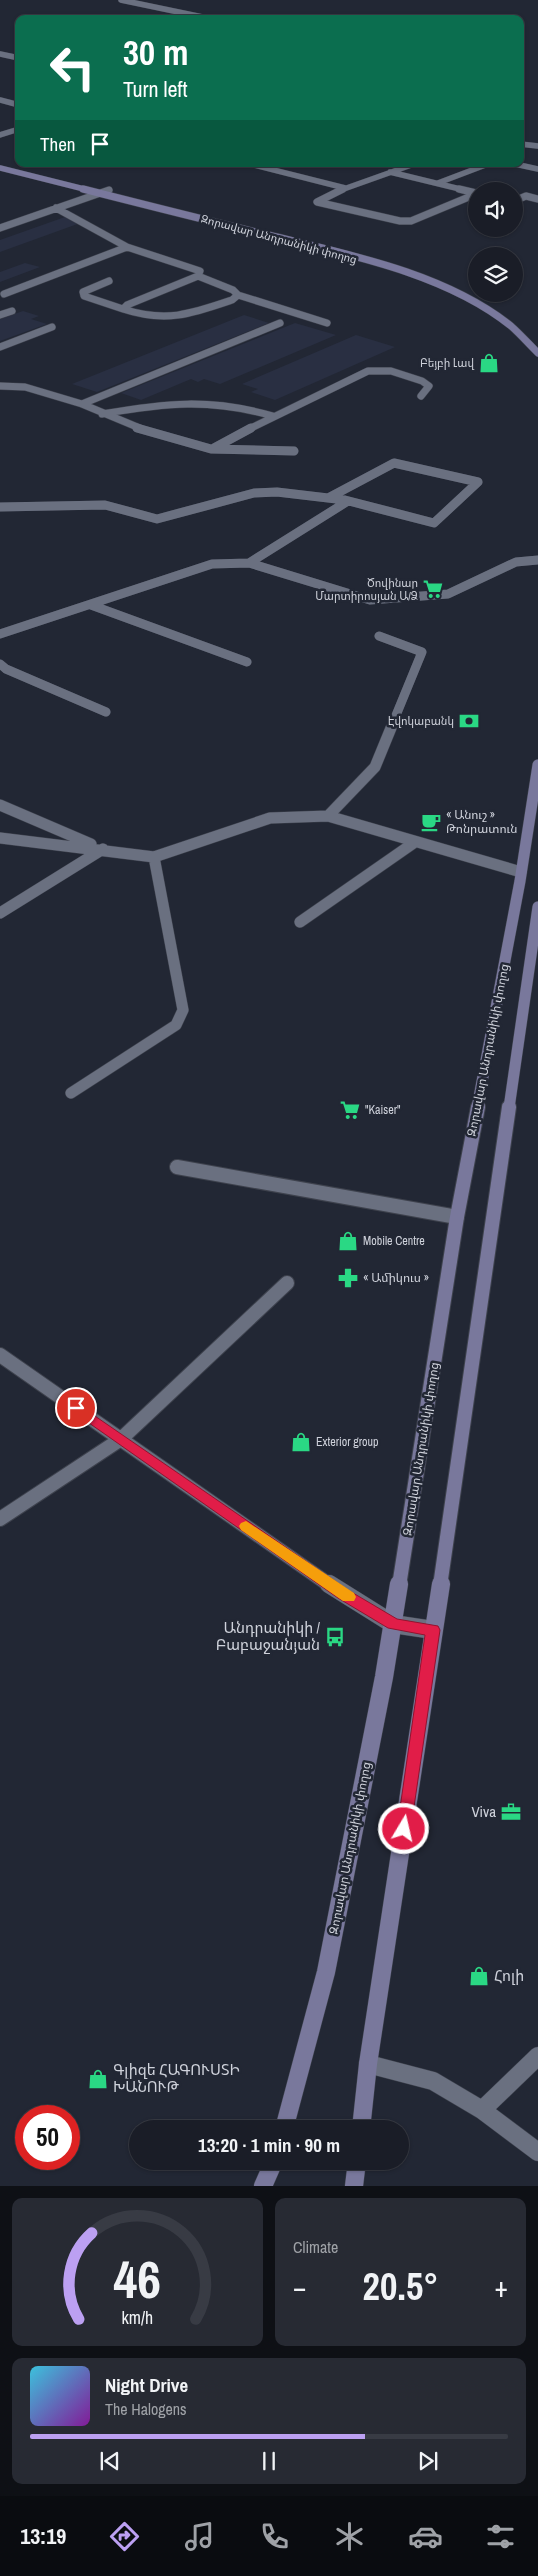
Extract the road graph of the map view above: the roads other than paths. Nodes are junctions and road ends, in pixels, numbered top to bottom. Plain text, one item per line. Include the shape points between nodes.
1 (121, 0) edge
2 (193, 15) edge
3 (0, 54) edge
4 (15, 57) edge
5 (0, 100) edge
6 (15, 103) edge
7 (15, 129) edge
8 (0, 135) edge
9 (524, 144) edge
10 (538, 146) edge
11 (0, 164) edge
12 (524, 166) edge
13 (262, 167) edge
14 (405, 167) edge
15 (480, 167) edge
16 (0, 168) edge
17 (538, 169) edge
18 (390, 172) junction
19 (438, 183) junction
20 (345, 188) junction
21 (109, 190) junction
22 (468, 192) edge
23 (100, 193) junction
24 (468, 197) edge
25 (523, 197) edge
26 (538, 199) edge
27 (56, 208) junction
28 (0, 228) edge
29 (127, 248) junction
30 (198, 276) junction
31 (109, 281) dead end
32 (4, 294) dead end
33 (238, 295) junction
34 (123, 309) junction
35 (12, 311) dead end
36 (0, 315) edge
37 (280, 323) dead end
38 (328, 323) dead end
39 (52, 327) dead end
40 (537, 340) edge
41 (0, 347) edge
42 (538, 353) edge
43 (0, 386) edge
44 (421, 396) dead end
45 (82, 404) junction
46 (102, 414) junction
47 (273, 416) junction
48 (212, 449) junction
49 (294, 451) dead end
50 (330, 497) junction
51 (348, 502) junction
52 (0, 507) edge
53 (538, 560) edge
54 (249, 563) junction
55 (91, 605) junction
56 (0, 634) edge
57 (379, 636) dead end
58 (247, 662) dead end
59 (0, 664) edge
60 (106, 712) dead end
61 (538, 765) edge
62 (535, 796) edge
63 (0, 805) edge
64 (328, 816) junction
65 (0, 838) edge
66 (415, 842) junction
67 (103, 849) junction
68 (154, 857) junction
69 (521, 872) junction
70 (538, 907) edge
71 (0, 913) edge
72 (300, 922) dead end
73 (71, 1094) dead end
74 (177, 1167) dead end
75 (457, 1217) junction
76 (287, 1283) dead end
77 (0, 1355) edge
78 (121, 1439) junction
79 (0, 1519) edge
80 (393, 1624) junction
81 (433, 1630) junction
82 (538, 2056) edge
83 (368, 2064) junction
84 (482, 2110) junction
85 (286, 2120) edge
86 (362, 2120) edge
87 (538, 2152) edge
88 (270, 2170) edge
89 (356, 2170) edge
90 (263, 2186) edge
91 (354, 2186) edge

1 - 2 lane
3 - 4 lane
5 - 6 lane
7 - 8 lane
9 - 10 lane
11 - 21 main road, Զորավար Անդրանիկի փողոց
12 - 17 lane
13 - 20 lane
14 - 18 lane
15 - 19 lane
16 - 23 main road, Զորավար Անդրանիկի փողոց
18 - 19 lane
18 - 20 lane
19 - 22 lane
20 - 24 lane via 317,202 400,221 411,220
21 - 23 lane
21 - 40 main road, Զորավար Անդրանիկի փողոց via 405,267 481,300 515,320
23 - 27 lane
23 - 42 main road, Զորավար Անդրանիկի փողոց via 327,250 429,281 507,322
25 - 26 lane
27 - 28 lane
27 - 29 lane
29 - 30 lane via 200,271
29 - 32 lane
30 - 33 lane
30 - 34 lane
31 - 34 lane via 83,292 84,296
33 - 34 lane via 232,300 176,318 151,318
33 - 38 lane
35 - 36 lane
37 - 45 lane
39 - 41 lane
43 - 45 lane via 25,387
44 - 47 lane via 429,386 422,381 391,371 368,371
45 - 46 lane
46 - 47 lane via 198,401 227,403
46 - 48 lane via 128,425
47 - 48 lane
48 - 49 lane
50 - 51 lane
50 - 51 lane via 394,463 478,482 434,522
50 - 52 lane via 254,493 157,519 105,505
51 - 54 lane
53 - 54 lane via 516,562 448,594 370,600
54 - 55 lane via 212,564
55 - 56 lane
55 - 58 lane
57 - 64 lane via 422,652 375,766
59 - 60 lane
61 - 62 main road, Զորավար Անդրանիկի փողոց
62 - 69 main road, Զորավար Անդրանիկի փողոց
63 - 67 lane
64 - 66 lane
64 - 68 lane via 270,818
65 - 67 lane
66 - 69 lane
66 - 72 lane
67 - 68 lane
67 - 71 lane
68 - 73 lane via 183,1010 176,1024
69 - 75 main road, Զորավար Անդրանիկի փողոց
70 - 81 main road, Զորավար Անդրանիկի փողոց
74 - 75 lane
75 - 80 main road, Զորավար Անդրանիկի փողոց
76 - 78 lane
77 - 78 lane
78 - 79 lane
78 - 80 lane via 343,1594
80 - 81 lane
80 - 85 main road, Զորավար Անդրանիկի փողոց via 326,1972
81 - 83 main road, Զորավար Անդրանիկի փողոց
82 - 84 lane
83 - 84 lane via 433,2082
83 - 86 main road, Զորավար Անդրանիկի փողոց
84 - 87 lane
88 - 90 main road
89 - 91 main road

